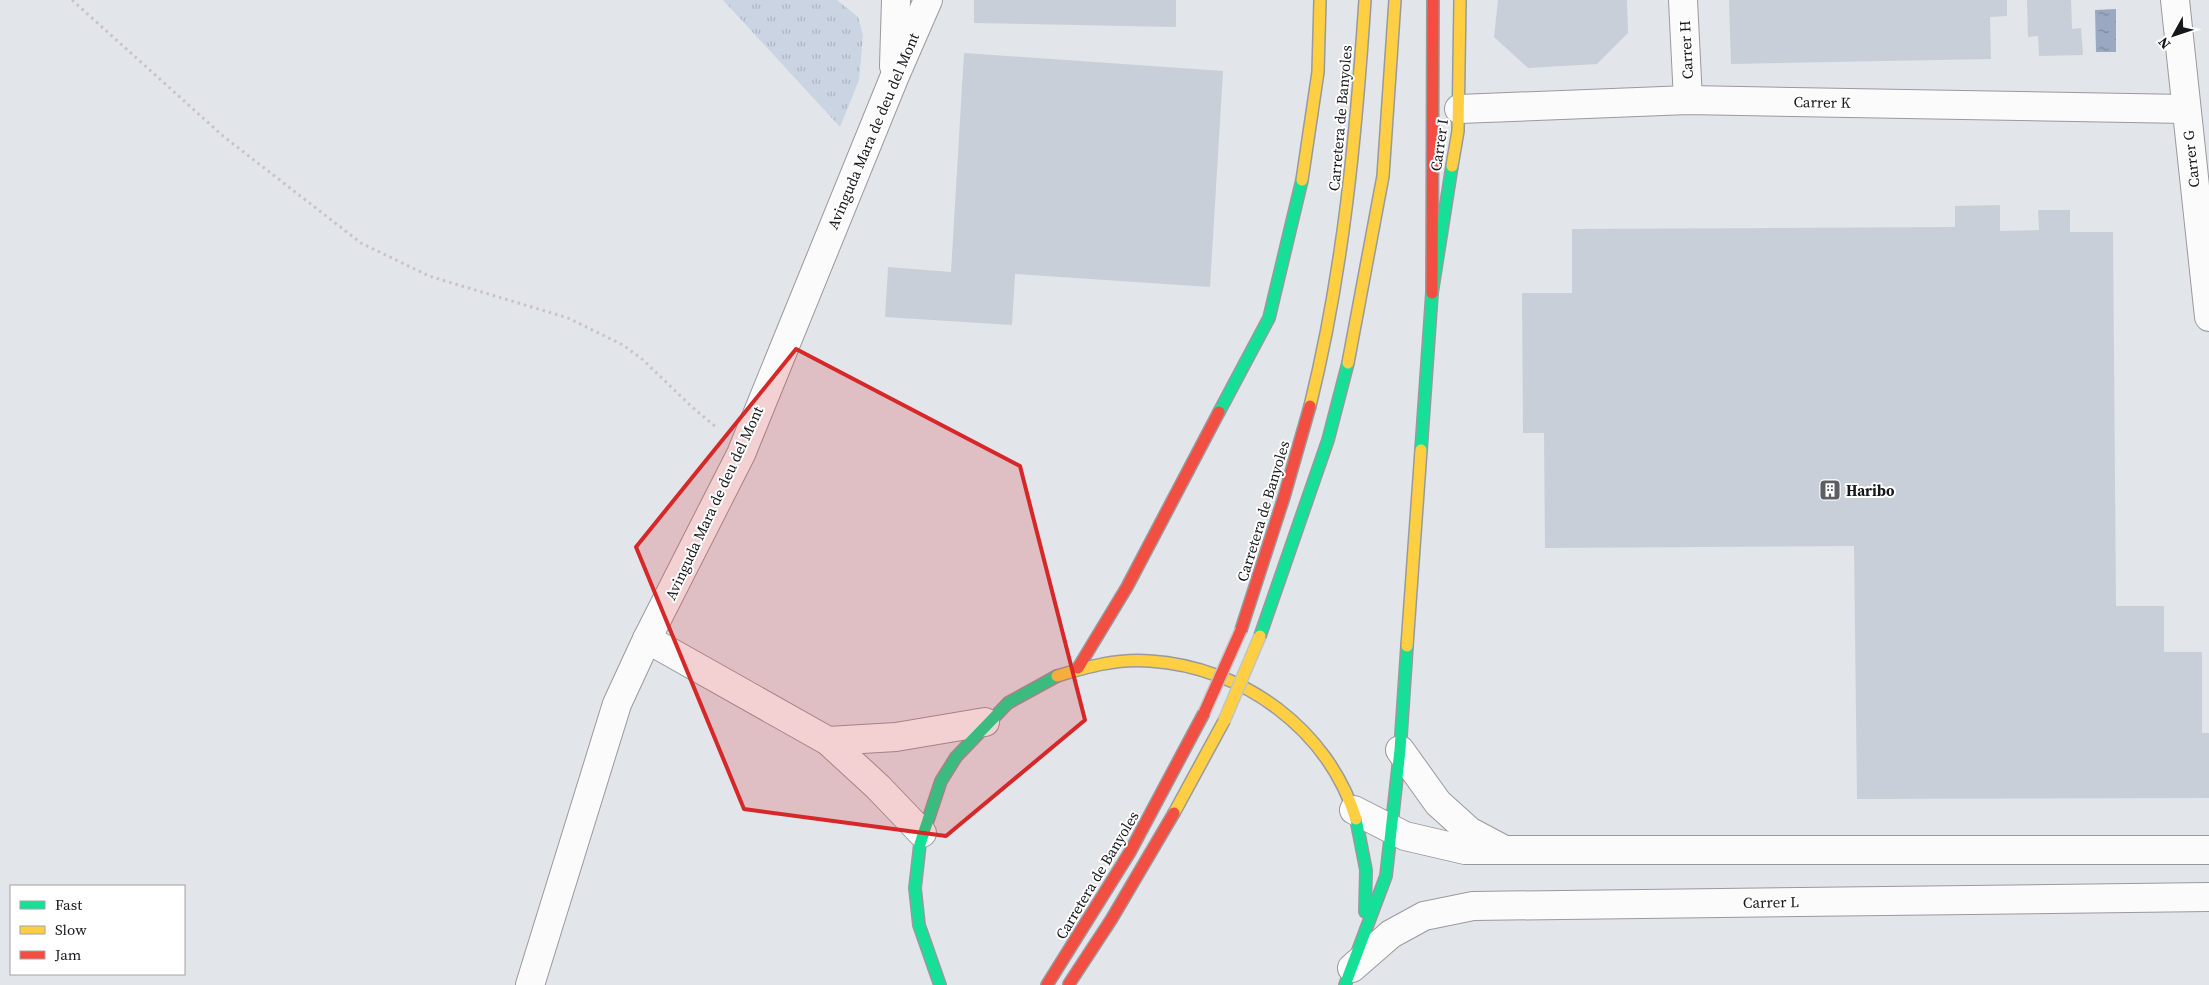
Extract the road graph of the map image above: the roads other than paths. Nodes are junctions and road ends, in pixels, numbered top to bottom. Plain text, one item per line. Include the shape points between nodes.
1 (896, 0) edge
2 (928, 0) edge
3 (1320, 0) edge
4 (1365, 0) edge
5 (1395, 0) edge
6 (1432, 0) edge
7 (1460, 0) edge
8 (1683, 0) edge
9 (2175, 0) edge
10 (894, 78) junction
11 (1688, 100) junction
12 (1459, 108) junction
13 (2185, 109) junction
14 (1432, 293) junction
15 (2209, 317) edge
16 (647, 639) junction
17 (1078, 668) junction
18 (985, 722) junction
19 (828, 741) junction
20 (1400, 750) junction
21 (1354, 810) junction
22 (1392, 828) junction
23 (922, 833) junction
24 (2209, 850) edge
25 (1507, 851) junction
26 (2209, 897) edge
27 (1363, 934) junction
28 (1349, 977) edge
29 (530, 985) edge
30 (940, 985) edge
31 (1047, 985) edge
32 (1068, 985) edge

1 - 10 street
2 - 10 street, Avinguda Mara de deu del Mont
3 - 17 main road via 1318,72 1302,182 1269,318 1127,587
4 - 31 main road, Carretera de Banyoles, bridge via 1358,108 1338,272 1307,416 1284,503 1241,630 1165,793
5 - 32 main road, bridge via 1383,176 1346,374 1328,440 1260,636 1224,721 1136,882
6 - 14 main road
7 - 12 main road, Carrer I
8 - 11 street, Carrer H
9 - 13 street, Carrer G
10 - 16 street, Avinguda Mara de deu del Mont via 743,449
11 - 12 street, Carrer K
11 - 13 street, Carrer K
12 - 14 main road, Carrer I
13 - 15 street, Carrer G
14 - 20 main road
16 - 19 street
16 - 29 street, Avinguda Mara de deu del Mont via 617,704
17 - 18 main road via 1044,681 1012,699
17 - 21 main road via 1120,660 1163,660 1204,668 1244,684 1280,707 1311,737 1336,771
18 - 19 street via 896,738
18 - 23 main road via 945,772
19 - 23 street
20 - 22 main road
20 - 25 street via 1438,803 1469,831
21 - 22 street
21 - 27 main road via 1365,851 1367,892
22 - 25 street via 1405,836 1465,850
22 - 27 main road via 1386,876
23 - 30 main road via 915,888 923,942
24 - 25 street
26 - 28 street, Carrer L via 1473,906 1424,916 1391,934
27 - 28 main road

